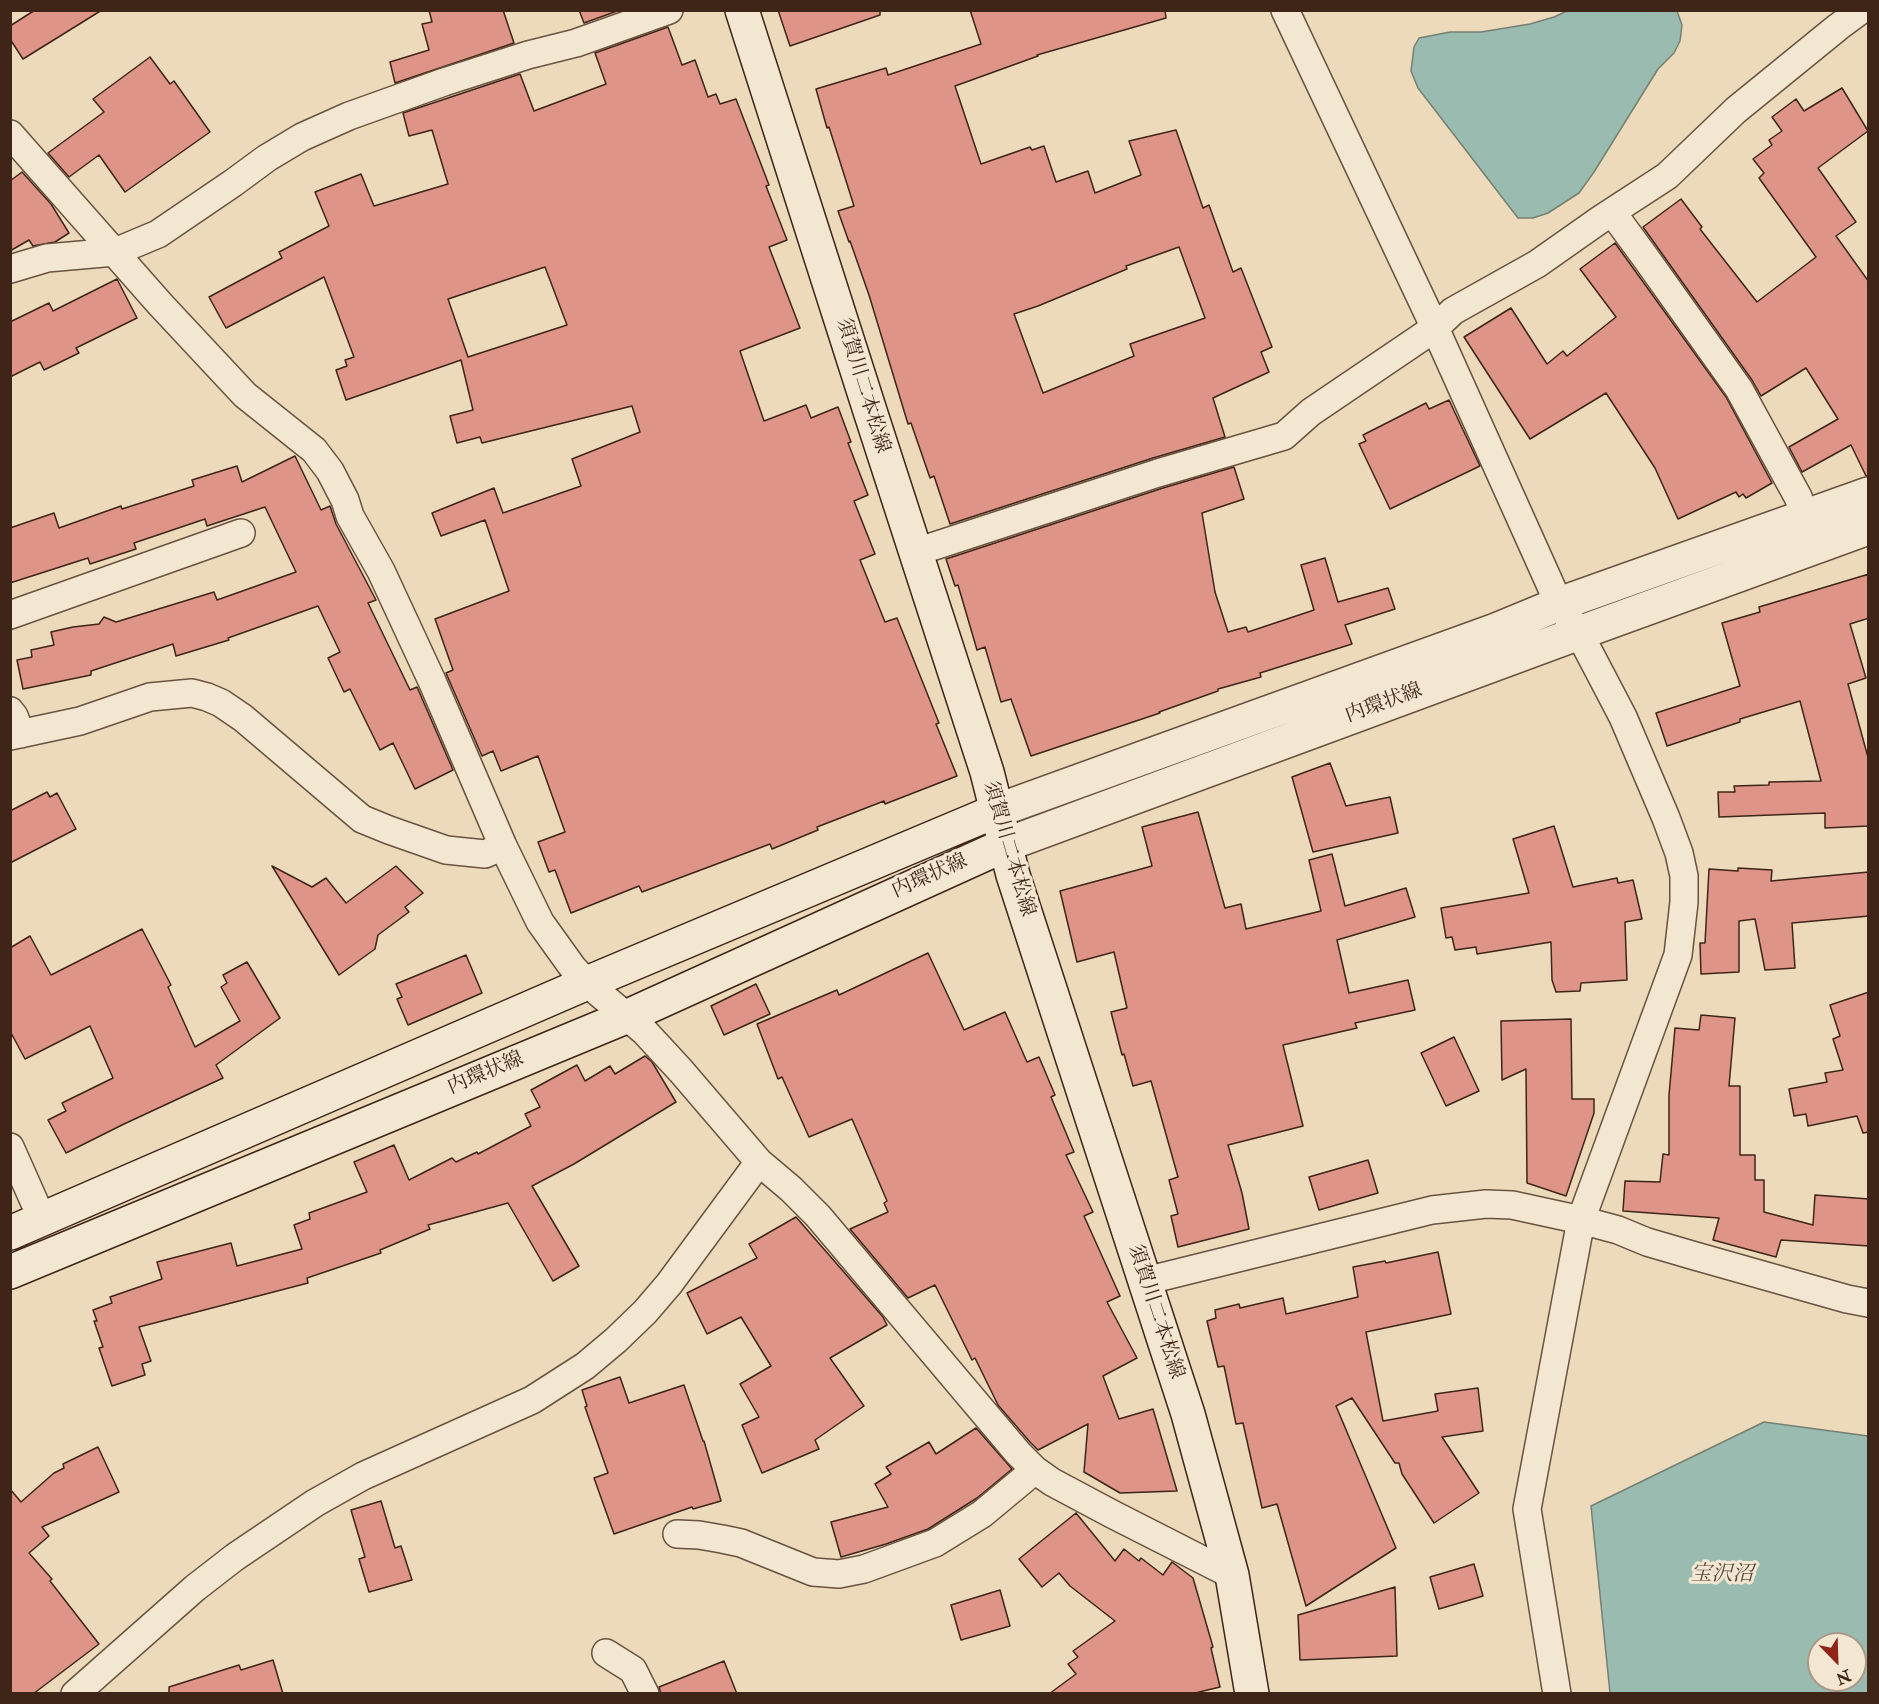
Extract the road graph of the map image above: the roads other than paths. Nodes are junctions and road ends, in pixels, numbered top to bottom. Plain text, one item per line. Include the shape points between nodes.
1 (669, 10) edge
2 (742, 10) edge
3 (1285, 10) edge
4 (1861, 10) edge
5 (10, 134) edge
6 (1612, 212) junction
7 (115, 252) junction
8 (10, 269) edge
9 (1436, 328) junction
10 (1869, 494) edge
11 (1806, 517) junction
12 (1869, 528) edge
13 (242, 533) dead end
14 (916, 552) junction
15 (1559, 604) junction
16 (10, 615) edge
17 (1579, 633) junction
18 (14, 727) edge
19 (996, 811) junction
20 (1005, 845) junction
21 (503, 846) junction
22 (587, 983) junction
23 (628, 1016) junction
24 (10, 1147) edge
25 (759, 1162) junction
26 (42, 1219) junction
27 (1581, 1220) junction
28 (10, 1233) edge
29 (10, 1272) edge
30 (1145, 1281) junction
31 (1869, 1303) edge
32 (1035, 1470) junction
33 (677, 1534) dead end
34 (1232, 1575) junction
35 (606, 1653) dead end
36 (75, 1694) edge
37 (645, 1694) edge
38 (1252, 1694) edge
39 (1557, 1694) edge

1 - 7 street via 576,43 444,82 340,120 267,158 158,234
2 - 14 main road, 須賀川二本松線
3 - 9 street
4 - 6 street via 1736,110 1667,176
5 - 7 street
6 - 9 street via 1537,264 1453,310
6 - 11 street via 1739,389
7 - 8 street via 47,258
7 - 21 street via 245,395 314,450 330,471 432,681
9 - 14 street via 1311,412 1284,436
9 - 15 street
10 - 11 main road, 内環状線
11 - 15 main road, 内環状線
12 - 17 main road, 内環状線
13 - 16 street
14 - 19 main road, 須賀川二本松線
15 - 17 street
15 - 19 main road, 内環状線
17 - 20 main road, 内環状線
17 - 27 street via 1623,717 1666,818 1684,876 1678,955
18 - 21 street via 80,721 150,697 192,693 221,703 243,718 362,819 446,850 485,854
19 - 20 main road, 須賀川二本松線
19 - 22 main road, 内環状線
20 - 23 main road, 内環状線
20 - 30 main road, 須賀川二本松線
21 - 22 street via 540,922
22 - 23 street
22 - 26 main road, 内環状線
23 - 25 street
23 - 29 main road, 内環状線
24 - 26 street
25 - 32 street via 818,1216
25 - 36 street via 657,1298 585,1366 532,1400 363,1476 307,1509 195,1588
26 - 28 main road, 内環状線
27 - 30 street via 1512,1205 1432,1210
27 - 31 street via 1695,1256
27 - 39 street via 1527,1509
30 - 34 main road, 須賀川二本松線 via 1188,1414
32 - 33 street via 982,1514 935,1543 839,1574 813,1572 722,1539
32 - 34 street
34 - 38 main road, 須賀川二本松線
35 - 37 street via 633,1670

